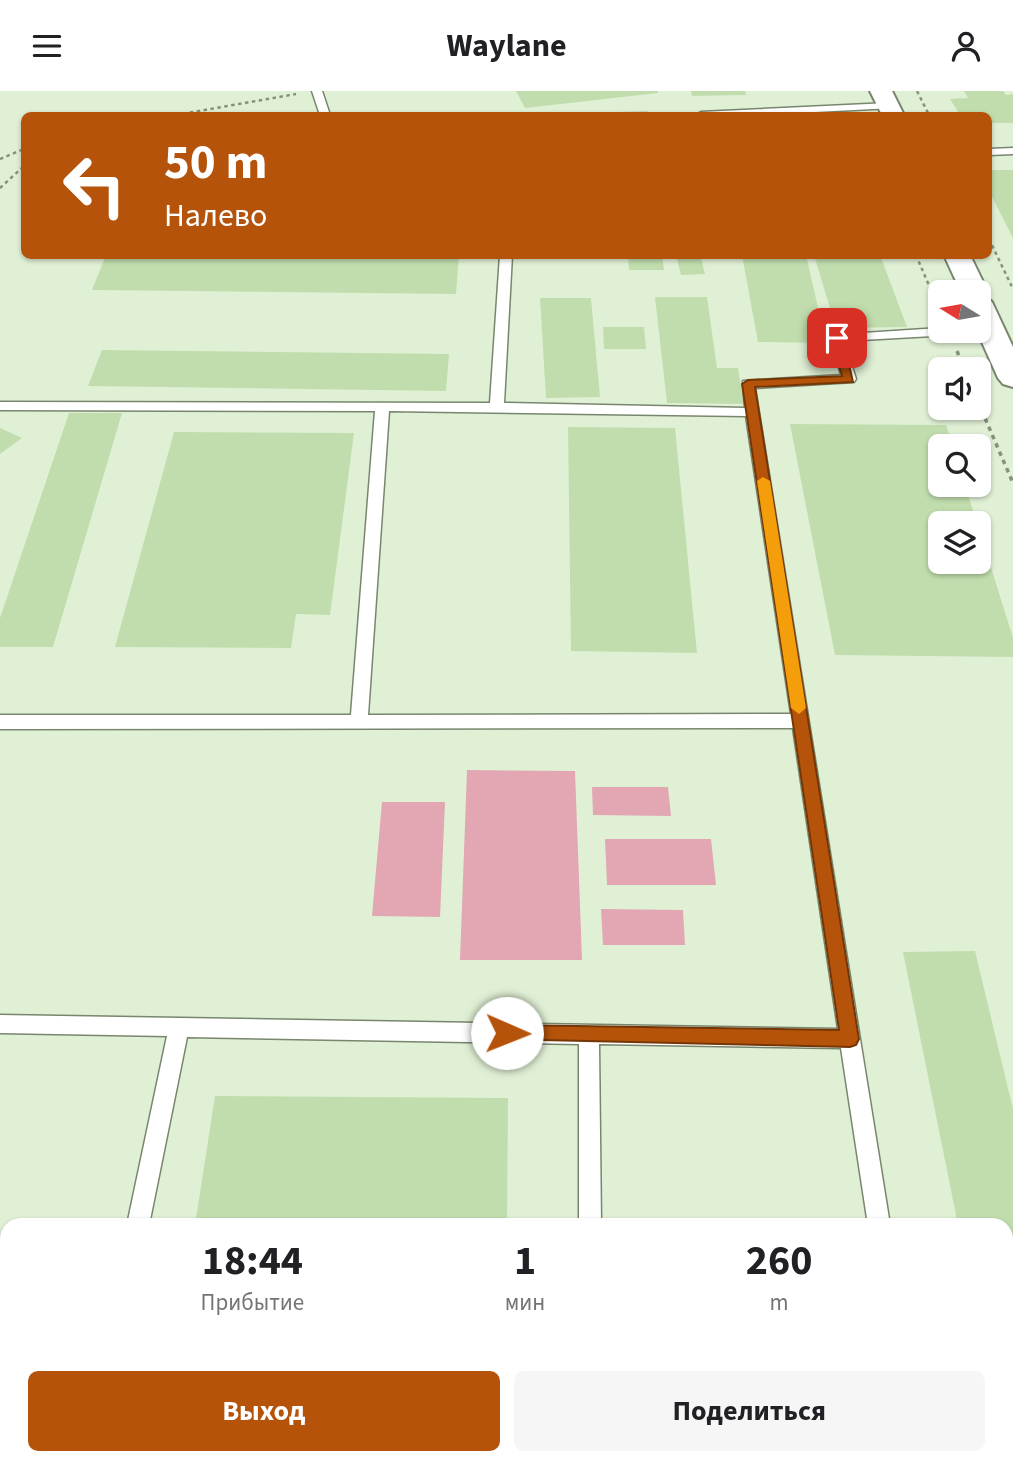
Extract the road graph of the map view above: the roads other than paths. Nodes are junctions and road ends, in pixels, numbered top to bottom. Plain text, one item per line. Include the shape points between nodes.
1 (317, 91) edge
2 (888, 104) edge
3 (324, 112) edge
4 (752, 112) edge
5 (1013, 151) edge
6 (992, 152) edge
7 (506, 259) edge
8 (959, 259) edge
9 (968, 280) edge
10 (928, 332) edge
11 (991, 340) edge
12 (1013, 378) edge
13 (0, 406) edge
14 (382, 407) junction
15 (497, 407) junction
16 (752, 412) junction
17 (801, 721) junction
18 (0, 722) edge
19 (359, 722) junction
20 (0, 1024) edge
21 (179, 1027) junction
22 (589, 1034) junction
23 (850, 1039) junction
24 (139, 1218) edge
25 (590, 1218) edge
26 (878, 1218) edge

1 - 3 lane
2 - 4 lane
5 - 6 lane
7 - 15 lane
8 - 9 street
10 - 16 lane via 837,338 849,379 748,384
11 - 12 street
13 - 14 lane
14 - 15 lane
14 - 19 lane
15 - 16 lane
16 - 17 lane
17 - 19 lane
17 - 23 lane
18 - 19 lane
20 - 21 lane
21 - 22 lane
21 - 24 lane
22 - 23 lane
22 - 25 lane
23 - 26 lane

